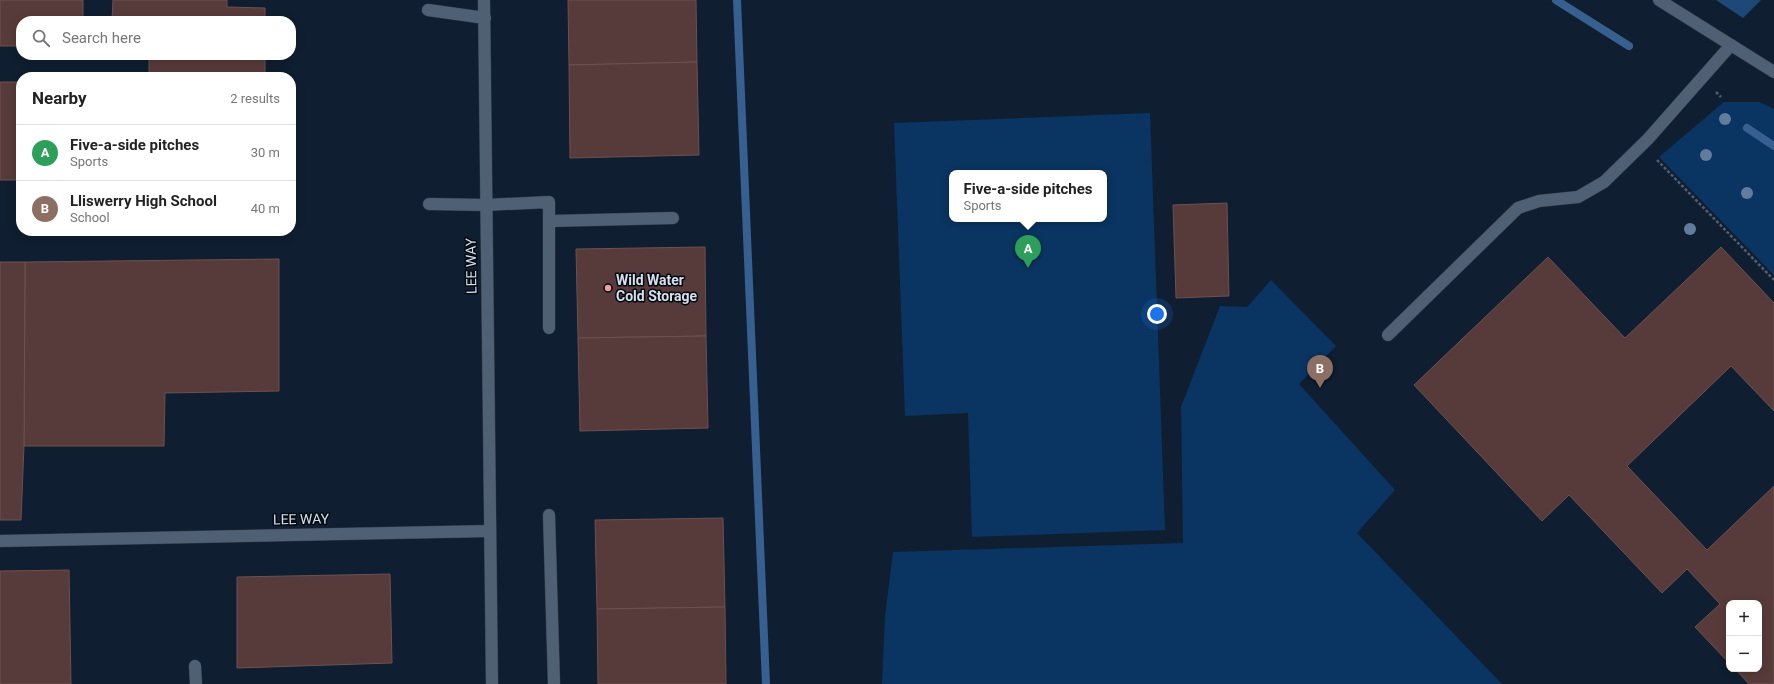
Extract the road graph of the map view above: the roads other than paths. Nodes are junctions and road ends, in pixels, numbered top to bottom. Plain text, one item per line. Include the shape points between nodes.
1 (484, 0) edge
2 (1659, 0) edge
3 (428, 10) dead end
4 (485, 18) junction
5 (1731, 45) junction
6 (1774, 72) edge
7 (429, 204) dead end
8 (486, 205) junction
9 (673, 218) dead end
10 (550, 220) junction
11 (549, 328) dead end
12 (1388, 335) dead end
13 (549, 515) dead end
14 (490, 531) junction
15 (0, 541) edge
16 (195, 666) dead end
17 (196, 684) edge
18 (492, 684) edge
19 (554, 684) edge

1 - 4 street, LEE WAY
2 - 5 street
3 - 4 street
4 - 8 street, LEE WAY
5 - 6 street
5 - 12 street via 1648,139 1604,182 1578,197 1539,201 1518,208
7 - 8 street
8 - 10 street via 549,202
8 - 14 street, LEE WAY
9 - 10 street
10 - 11 street
13 - 19 street
14 - 15 street, LEE WAY
14 - 18 street, LEE WAY
16 - 17 street

